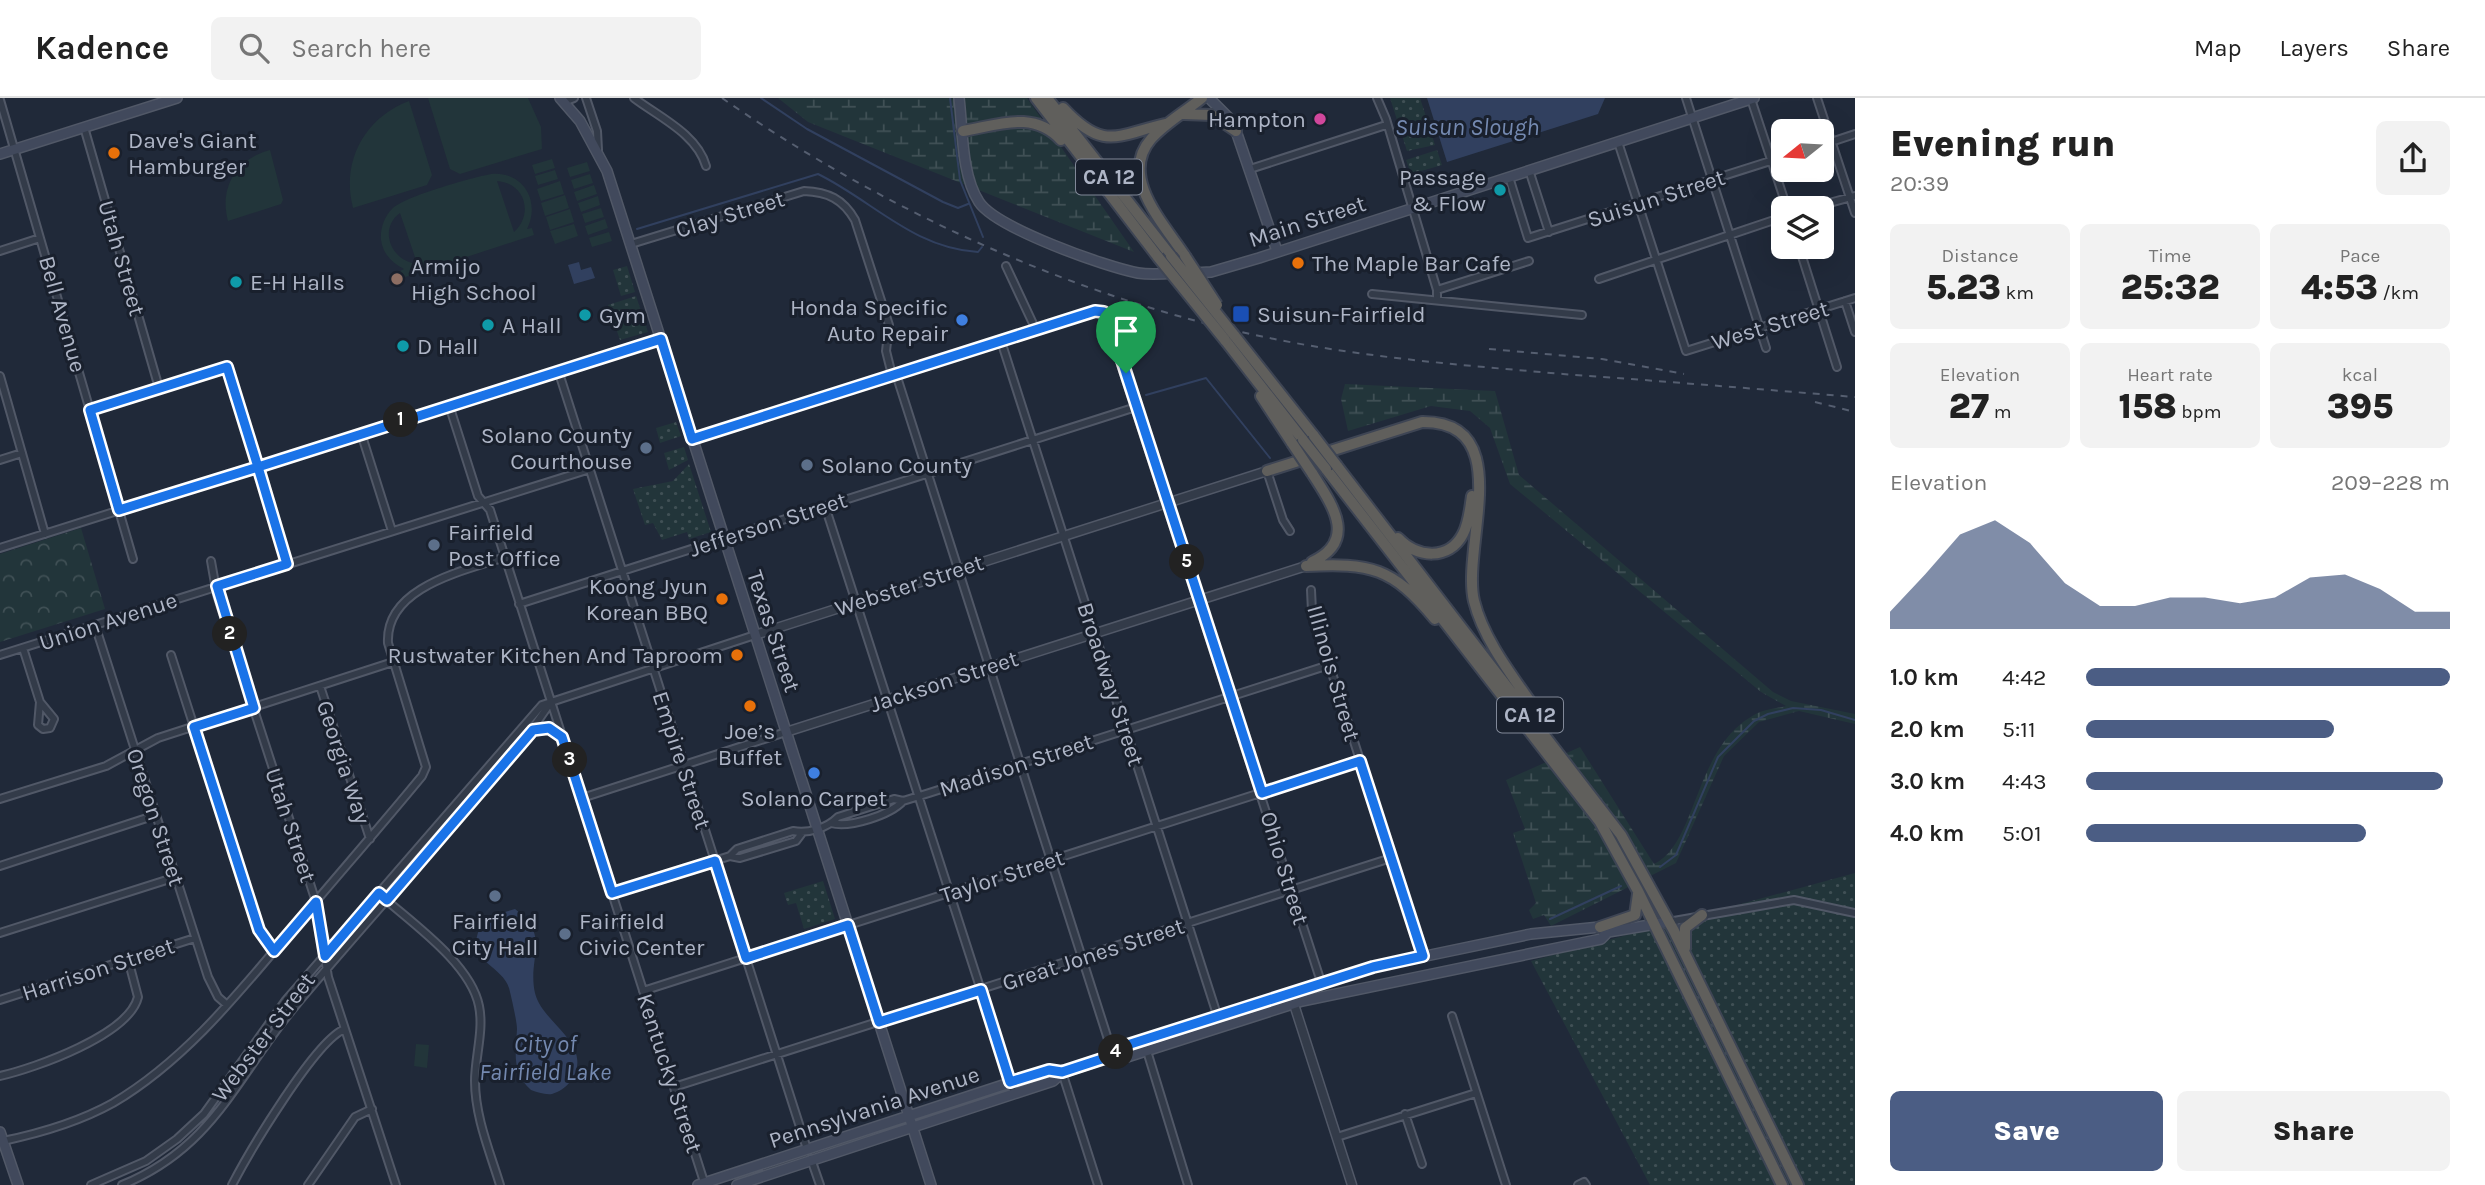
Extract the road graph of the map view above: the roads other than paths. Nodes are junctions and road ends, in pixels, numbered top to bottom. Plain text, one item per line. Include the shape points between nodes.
1 (177, 98) edge
2 (574, 98) edge
3 (586, 98) edge
4 (634, 98) edge
5 (959, 98) edge
6 (1036, 98) edge
7 (1047, 98) edge
8 (1054, 98) edge
9 (1202, 98) edge
10 (1209, 98) edge
11 (1377, 98) edge
12 (1686, 98) edge
13 (1817, 98) edge
14 (1753, 99) edge
15 (0, 100) edge
16 (562, 100) edge
17 (1184, 114) junction
18 (1692, 118) junction
19 (1824, 119) edge
20 (1168, 124) junction
21 (1386, 125) junction
22 (84, 127) junction
23 (963, 131) junction
24 (1236, 131) junction
25 (1855, 134) edge
26 (1834, 141) edge
27 (1618, 142) junction
28 (15, 149) junction
29 (598, 150) junction
30 (1834, 150) edge
31 (0, 154) edge
32 (1771, 161) joint
33 (706, 166) dead end
34 (1089, 167) junction
35 (1250, 169) junction
36 (1529, 170) junction
37 (1509, 177) junction
38 (1712, 180) junction
39 (1852, 197) edge
40 (1834, 202) edge
41 (1637, 203) junction
42 (1412, 208) junction
43 (1855, 213) edge
44 (1771, 221) edge
45 (1549, 232) junction
46 (1729, 234) junction
47 (40, 238) junction
48 (631, 244) junction
49 (0, 251) edge
50 (1277, 251) junction
51 (1656, 259) junction
52 (1803, 259) edge
53 (1529, 261) dead end
54 (1006, 266) dead end
55 (1599, 279) dead end
56 (1437, 290) junction
57 (1372, 294) dead end
58 (1855, 298) edge
59 (1437, 300) junction
60 (1845, 301) junction
61 (1819, 310) junction
62 (1582, 315) dead end
63 (1759, 328) junction
64 (1036, 330) junction
65 (1855, 331) edge
66 (1229, 337) junction
67 (661, 339) junction
68 (1001, 341) junction
69 (1766, 348) dead end
70 (1837, 367) dead end
71 (558, 370) junction
72 (894, 374) junction
73 (0, 376) edge
74 (159, 388) junction
75 (449, 405) junction
76 (1136, 407) junction
77 (90, 410) junction
78 (1450, 428) junction
79 (361, 433) junction
80 (692, 439) junction
81 (1032, 440) junction
82 (1303, 440) junction
83 (22, 453) junction
84 (0, 460) edge
85 (258, 467) junction
86 (1332, 467) junction
87 (590, 470) junction
88 (1268, 471) junction
89 (928, 473) junction
90 (483, 502) junction
91 (1167, 502) junction
92 (825, 506) junction
93 (119, 510) junction
94 (1378, 517) junction
95 (392, 531) junction
96 (1290, 531) dead end
97 (46, 534) junction
98 (1063, 536) junction
99 (724, 538) junction
100 (0, 548) edge
101 (505, 557) junction
102 (133, 559) dead end
103 (211, 561) dead end
104 (287, 564) junction
105 (1306, 566) junction
106 (959, 569) junction
107 (622, 571) junction
108 (217, 586) junction
109 (1311, 590) dead end
110 (1199, 600) junction
111 (856, 602) junction
112 (519, 604) junction
113 (95, 625) junction
114 (1095, 634) junction
115 (755, 635) junction
116 (23, 648) junction
117 (0, 655) edge
118 (171, 655) dead end
119 (393, 662) junction
120 (1329, 665) junction
121 (990, 666) junction
122 (652, 668) junction
123 (320, 686) junction
124 (1231, 696) junction
125 (888, 699) junction
126 (1507, 700) junction
127 (40, 702) dead end
128 (551, 702) junction
129 (254, 708) junction
130 (194, 727) junction
131 (533, 730) junction
132 (1125, 730) junction
133 (786, 732) junction
134 (562, 737) junction
135 (135, 751) junction
136 (1562, 755) junction
137 (1360, 761) junction
138 (1021, 763) junction
139 (684, 764) junction
140 (1262, 793) junction
141 (918, 795) junction
142 (582, 798) junction
143 (0, 799) edge
144 (156, 816) junction
145 (1156, 827) junction
146 (817, 828) junction
147 (370, 839) junction
148 (1391, 858) junction
149 (1052, 860) junction
150 (715, 861) junction
151 (0, 866) edge
152 (176, 877) junction
153 (1293, 890) junction
154 (1638, 891) junction
155 (379, 893) junction
156 (612, 893) junction
157 (950, 893) junction
158 (387, 900) junction
159 (316, 902) junction
160 (1855, 913) edge
161 (1702, 915) junction
162 (1668, 922) junction
163 (1188, 924) junction
164 (848, 925) junction
165 (1654, 925) junction
166 (1604, 930) junction
167 (0, 933) edge
168 (195, 938) junction
169 (274, 951) junction
170 (325, 956) junction
171 (1423, 956) junction
172 (1083, 957) junction
173 (1686, 957) junction
174 (746, 958) junction
175 (128, 959) junction
176 (327, 970) junction
177 (1322, 985) junction
178 (981, 990) junction
179 (643, 991) junction
180 (1293, 999) junction
181 (0, 1000) edge
182 (226, 1003) junction
183 (1452, 1016) dead end
184 (1217, 1017) junction
185 (879, 1022) junction
186 (1221, 1027) junction
187 (345, 1030) junction
188 (1147, 1051) junction
189 (777, 1055) junction
190 (1114, 1055) junction
191 (1062, 1072) junction
192 (0, 1076) edge
193 (1010, 1082) junction
194 (674, 1087) junction
195 (1014, 1093) junction
196 (1476, 1093) junction
197 (372, 1109) junction
198 (1405, 1114) junction
199 (910, 1121) junction
200 (1, 1136) edge
201 (1337, 1137) junction
202 (832, 1140) junction
203 (807, 1149) junction
204 (811, 1159) junction
205 (1422, 1164) dead end
206 (790, 1167) junction
207 (703, 1184) edge
208 (18, 1185) edge
209 (90, 1185) edge
210 (122, 1185) edge
211 (232, 1185) edge
212 (308, 1185) edge
213 (396, 1185) edge
214 (500, 1185) edge
215 (737, 1185) edge
216 (820, 1185) edge
217 (931, 1185) edge
218 (1098, 1185) edge
219 (1188, 1185) edge
220 (1352, 1185) edge
221 (1506, 1185) edge
222 (1578, 1185) edge
223 (1586, 1185) edge
224 (1782, 1185) edge
225 (1798, 1185) edge

1 - 22 main road
2 - 16 street
3 - 29 street, Texas Street
4 - 33 street via 688,137 701,150
5 - 23 main road, Main Street
6 - 34 highway, CA 12
7 - 66 highway, CA 12, bridge
8 - 20 highway via 1075,121 1103,135 1134,135
9 - 17 highway
10 - 24 main road
11 - 21 street
12 - 18 street
13 - 19 street
14 - 18 main road, Main Street
14 - 32 street
15 - 28 street, Bell Avenue
16 - 29 main road, Texas Street
17 - 20 highway
17 - 24 highway via 1212,115
18 - 27 main road, Main Street
18 - 38 street
20 - 66 highway, bridge via 1146,146 1140,177 1146,196
21 - 35 street
21 - 42 street
22 - 28 main road
22 - 74 street, Utah Street
23 - 34 highway via 1019,120 1039,123
23 - 50 main road, Main Street via 975,195 989,214 1023,232 1139,273 1207,272
24 - 35 main road
25 - 26 street
27 - 36 main road, Main Street
27 - 41 street
28 - 31 main road
28 - 47 street, Bell Avenue
29 - 48 main road, Texas Street
30 - 39 street
32 - 38 street, Suisun Street
34 - 66 highway, CA 12, bridge via 1158,257
35 - 50 main road
36 - 37 main road, Main Street
36 - 45 street
37 - 42 main road, Main Street
37 - 45 street, Suisun Street via 1528,238
38 - 41 street, Suisun Street
38 - 46 street
39 - 40 street
39 - 43 street
41 - 45 street, Suisun Street
41 - 51 street
42 - 50 main road, Main Street
42 - 56 street
44 - 46 street
46 - 51 street
46 - 63 street
47 - 49 street
47 - 77 street, Bell Avenue
48 - 67 main road, Texas Street
48 - 72 street, Clay Street via 804,191 831,195 847,206 855,220 889,326 886,351
51 - 55 street
51 - 63 street, West Street via 1686,351
52 - 61 street
53 - 56 street
54 - 64 street
56 - 59 street
57 - 59 street
58 - 60 street, West Street
59 - 62 street
60 - 61 street, West Street
60 - 65 street
61 - 63 street, West Street
61 - 70 street
63 - 69 street
64 - 68 street
64 - 76 street, Ohio Street via 1104,312
66 - 82 highway, CA 12 via 1243,366
66 - 82 highway, CA 12 via 1258,366
67 - 71 street
67 - 80 main road, Texas Street
68 - 72 street
68 - 81 street, Broadway Street
71 - 75 street
71 - 87 street, Empire Street
72 - 80 street
72 - 89 street
73 - 83 street
74 - 77 street
74 - 85 street via 227,367
75 - 79 street
75 - 90 street, Kentucky Street
76 - 81 street, Jefferson Street
76 - 91 street, Ohio Street
77 - 93 street, Bell Avenue
78 - 88 highway via 1430,422 1411,425
78 - 94 highway via 1467,447 1474,471 1467,523 1456,544 1437,554 1414,551
78 - 136 highway via 1471,444 1479,462 1471,569 1479,616
79 - 85 street
79 - 95 street
80 - 99 main road, Texas Street
81 - 89 street, Jefferson Street
81 - 98 street, Broadway Street
82 - 86 highway, CA 12, bridge
82 - 105 highway, bridge via 1312,474 1335,510 1338,530 1325,554
83 - 84 street
83 - 97 street
85 - 93 street
85 - 104 street
86 - 94 highway, CA 12
86 - 126 highway, CA 12
87 - 90 street, Union Avenue
87 - 107 street, Empire Street
88 - 91 street, Webster Street
88 - 96 street
89 - 92 street, Jefferson Street
89 - 106 street
90 - 95 street, Union Avenue
90 - 101 street, Kentucky Street via 490,510
91 - 98 street, Webster Street
91 - 110 street, Ohio Street
92 - 99 street, Jefferson Street
92 - 111 street
93 - 97 street
93 - 102 street, Bell Avenue
94 - 136 highway, CA 12
95 - 104 street, Union Avenue
97 - 100 street
98 - 106 street, Webster Street
98 - 114 street, Broadway Street
99 - 107 street, Jefferson Street
99 - 115 main road, Texas Street
101 - 112 street, Kentucky Street
101 - 119 street via 440,579 400,607 387,630
103 - 108 street
104 - 108 street, Union Avenue
105 - 110 street, Jackson Street
105 - 126 highway via 1359,565 1404,586
106 - 111 street, Webster Street
106 - 121 street
107 - 112 street, Jefferson Street
107 - 122 street, Empire Street
108 - 113 street, Union Avenue
108 - 129 street, Utah Street
109 - 120 street, Illinois Street via 1312,611
110 - 114 street, Jackson Street
110 - 124 street, Ohio Street
111 - 115 street, Webster Street
111 - 125 street
112 - 128 street, Kentucky Street
113 - 116 street, Union Avenue
113 - 135 street, Oregon Street
114 - 121 street, Jackson Street
114 - 132 street, Broadway Street
115 - 122 street, Webster Street
115 - 133 main road, Texas Street
116 - 117 street, Union Avenue
116 - 127 street
118 - 130 street
119 - 123 street
119 - 147 street via 426,767
120 - 124 street, Madison Street
120 - 137 street, Illinois Street
121 - 125 street, Jackson Street
121 - 138 street
122 - 128 street, Webster Street
122 - 139 street, Empire Street
123 - 129 street
123 - 147 street, Georgia Way
124 - 132 street, Madison Street
124 - 140 street, Ohio Street
125 - 133 street, Jackson Street
125 - 141 street
126 - 154 highway, CA 12 via 1600,822
128 - 131 street, Webster Street
128 - 134 street, Kentucky Street
128 - 155 street, Webster Street via 541,706
129 - 130 street
129 - 159 street, Utah Street
130 - 135 street
130 - 169 street via 259,930
131 - 134 street via 549,728
131 - 158 street, Webster Street
132 - 138 street, Madison Street
132 - 145 street, Broadway Street
133 - 139 street, Jackson Street
133 - 146 main road, Texas Street
134 - 142 street, Kentucky Street
135 - 143 street via 106,766
135 - 144 street, Oregon Street
136 - 162 highway, CA 12 via 1621,835
137 - 140 street, Taylor Street
137 - 148 street, Illinois Street
138 - 141 street, Madison Street
138 - 149 street
139 - 142 street, Jackson Street
139 - 150 street, Empire Street
140 - 145 street, Taylor Street
140 - 153 street, Ohio Street
141 - 146 street, Madison Street via 876,815
141 - 157 street
142 - 156 street, Kentucky Street
144 - 151 street
144 - 152 street, Oregon Street
145 - 149 street, Taylor Street
145 - 163 street, Broadway Street
146 - 150 street, Madison Street via 737,849
146 - 164 main road, Texas Street
147 - 159 street
148 - 153 street, Great Jones Street
148 - 171 street, Illinois Street
149 - 157 street, Taylor Street
149 - 172 street
150 - 156 street, Madison Street
150 - 174 street, Empire Street
152 - 167 street
152 - 168 street, Oregon Street
153 - 163 street, Great Jones Street
153 - 177 street, Ohio Street
154 - 165 highway, CA 12
154 - 166 highway via 1635,915
155 - 158 street
155 - 170 street, Webster Street
156 - 179 street, Kentucky Street
157 - 164 street, Taylor Street
157 - 178 street
158 - 176 street, Webster Street
158 - 214 street via 460,970 480,1007 477,1104
159 - 169 street
159 - 170 street, Utah Street
160 - 161 street, Pennsylvania Avenue via 1794,900
161 - 162 street, Pennsylvania Avenue
161 - 173 highway via 1683,934
162 - 165 main road, Pennsylvania Avenue
162 - 173 highway, CA 12
163 - 172 street, Great Jones Street
163 - 184 street, Broadway Street
164 - 174 street, Taylor Street
164 - 185 main road, Texas Street
165 - 166 main road, Pennsylvania Avenue
165 - 224 highway, CA 12
166 - 171 main road, Pennsylvania Avenue via 1531,934
166 - 180 main road, Pennsylvania Avenue via 1601,939
168 - 175 street, Harrison Street
168 - 182 street, Oregon Street via 214,990
169 - 182 street
170 - 176 street, Utah Street
170 - 209 street, Webster Street via 286,1000 222,1093 190,1129 146,1161
171 - 177 main road, Pennsylvania Avenue
172 - 178 street, Great Jones Street
172 - 190 street
173 - 225 highway, CA 12
174 - 179 street, Taylor Street
174 - 189 street, Empire Street
175 - 181 street, Harrison Street
175 - 192 street via 138,997 131,1013 81,1047
176 - 187 street, Utah Street
176 - 210 street, Webster Street via 294,1007 211,1122 164,1162
177 - 180 main road, Pennsylvania Avenue
178 - 185 street, Great Jones Street
178 - 193 street
179 - 194 street, Kentucky Street
180 - 184 main road, Pennsylvania Avenue
180 - 186 main road, Pennsylvania Avenue
180 - 201 street
182 - 200 street via 172,1062 111,1104 68,1123
183 - 196 street
184 - 186 street, Broadway Street
184 - 190 main road, Pennsylvania Avenue via 1121,1047
185 - 189 street, Great Jones Street
185 - 199 main road, Texas Street
186 - 188 main road, Pennsylvania Avenue
187 - 197 street, Utah Street
187 - 211 street via 330,1037 256,1142
188 - 190 main road, Pennsylvania Avenue via 1124,1058
188 - 219 street
189 - 194 street, Great Jones Street
189 - 203 street, Empire Street
190 - 191 main road, Pennsylvania Avenue
191 - 193 main road, Pennsylvania Avenue via 1049,1070
191 - 195 main road, Pennsylvania Avenue via 1053,1081
191 - 218 street
193 - 195 street
193 - 199 main road, Pennsylvania Avenue
194 - 207 street, Kentucky Street
195 - 199 main road, Pennsylvania Avenue
196 - 198 street
196 - 221 street
197 - 212 street via 355,1117
197 - 213 street, Utah Street
198 - 201 street
198 - 205 street
199 - 202 main road, Pennsylvania Avenue
199 - 204 main road, Pennsylvania Avenue
199 - 217 main road, Texas Street
200 - 208 main road
201 - 220 street
202 - 203 main road, Pennsylvania Avenue
202 - 204 main road
203 - 206 main road via 806,1157
203 - 207 main road, Pennsylvania Avenue
204 - 206 main road, Pennsylvania Avenue
204 - 216 street
206 - 215 main road, Pennsylvania Avenue
222 - 223 street

